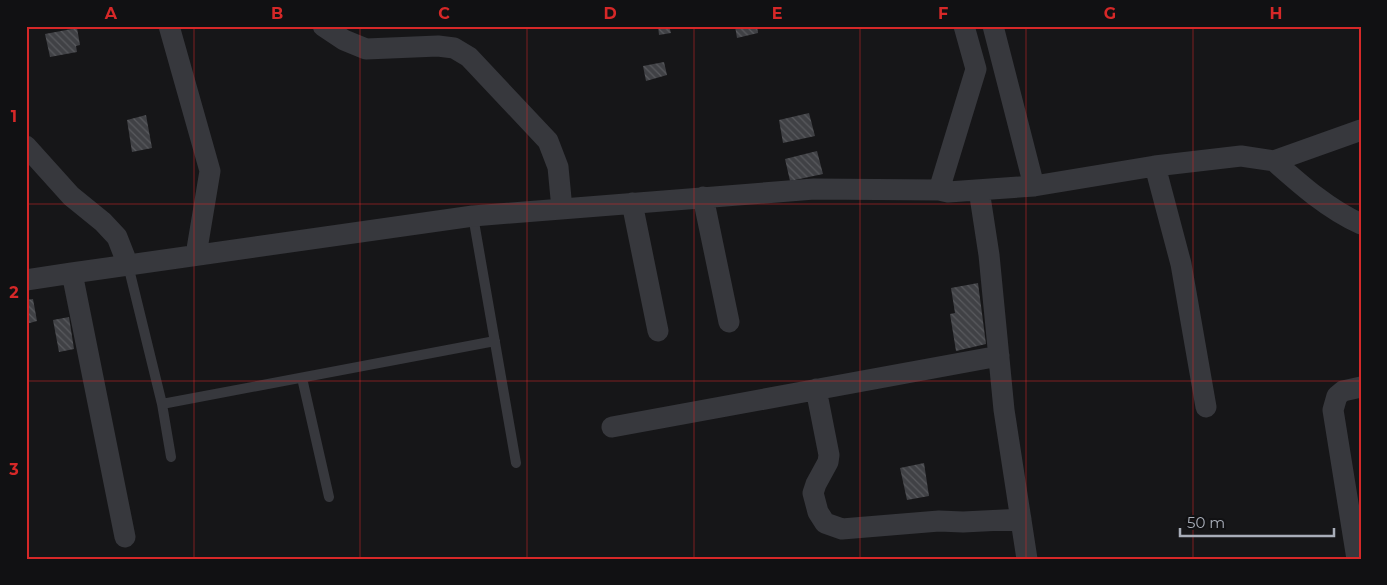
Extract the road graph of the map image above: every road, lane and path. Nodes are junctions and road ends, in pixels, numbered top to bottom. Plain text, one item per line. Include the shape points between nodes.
1 (169, 26) edge
2 (323, 26) edge
3 (964, 26) edge
4 (993, 26) edge
5 (1361, 130) edge
6 (26, 146) edge
7 (1274, 161) junction
8 (1155, 166) junction
9 (1034, 186) junction
10 (939, 190) junction
11 (979, 190) junction
12 (703, 197) junction
13 (632, 203) junction
14 (562, 209) junction
15 (473, 216) junction
16 (1361, 224) edge
17 (196, 255) junction
18 (128, 265) junction
19 (72, 272) junction
20 (26, 280) edge
21 (729, 322) dead end
22 (658, 330) dead end
23 (495, 341) junction
24 (999, 356) junction
25 (302, 378) junction
26 (1361, 386) edge
27 (816, 389) junction
28 (162, 404) junction
29 (1206, 407) dead end
30 (612, 427) dead end
31 (170, 457) dead end
32 (516, 463) dead end
33 (329, 497) dead end
34 (1021, 519) junction
35 (125, 537) dead end
36 (1030, 556) edge
37 (1357, 559) edge

1 - 17 street via 210,172
2 - 14 street via 366,49 438,46 454,48 470,57 548,141 558,167
3 - 10 street via 976,69
4 - 9 street
5 - 7 street
6 - 18 street via 71,196 117,237
7 - 8 street via 1241,156
7 - 16 street via 1342,215
8 - 9 street
8 - 29 street via 1181,264
9 - 11 street
10 - 11 street
10 - 12 street via 814,189
11 - 24 street
12 - 13 street
12 - 21 street
13 - 14 street
13 - 22 street
14 - 15 street
15 - 17 street
15 - 23 lane
17 - 18 street
18 - 19 street
18 - 28 lane
19 - 20 street
19 - 35 street
23 - 25 lane
23 - 32 lane
24 - 27 street
24 - 34 street
25 - 28 lane
25 - 33 lane
26 - 37 street via 1337,396 1333,410
27 - 30 street
27 - 34 street via 829,455 813,493 825,523 842,529 939,521
28 - 31 lane
34 - 36 street

